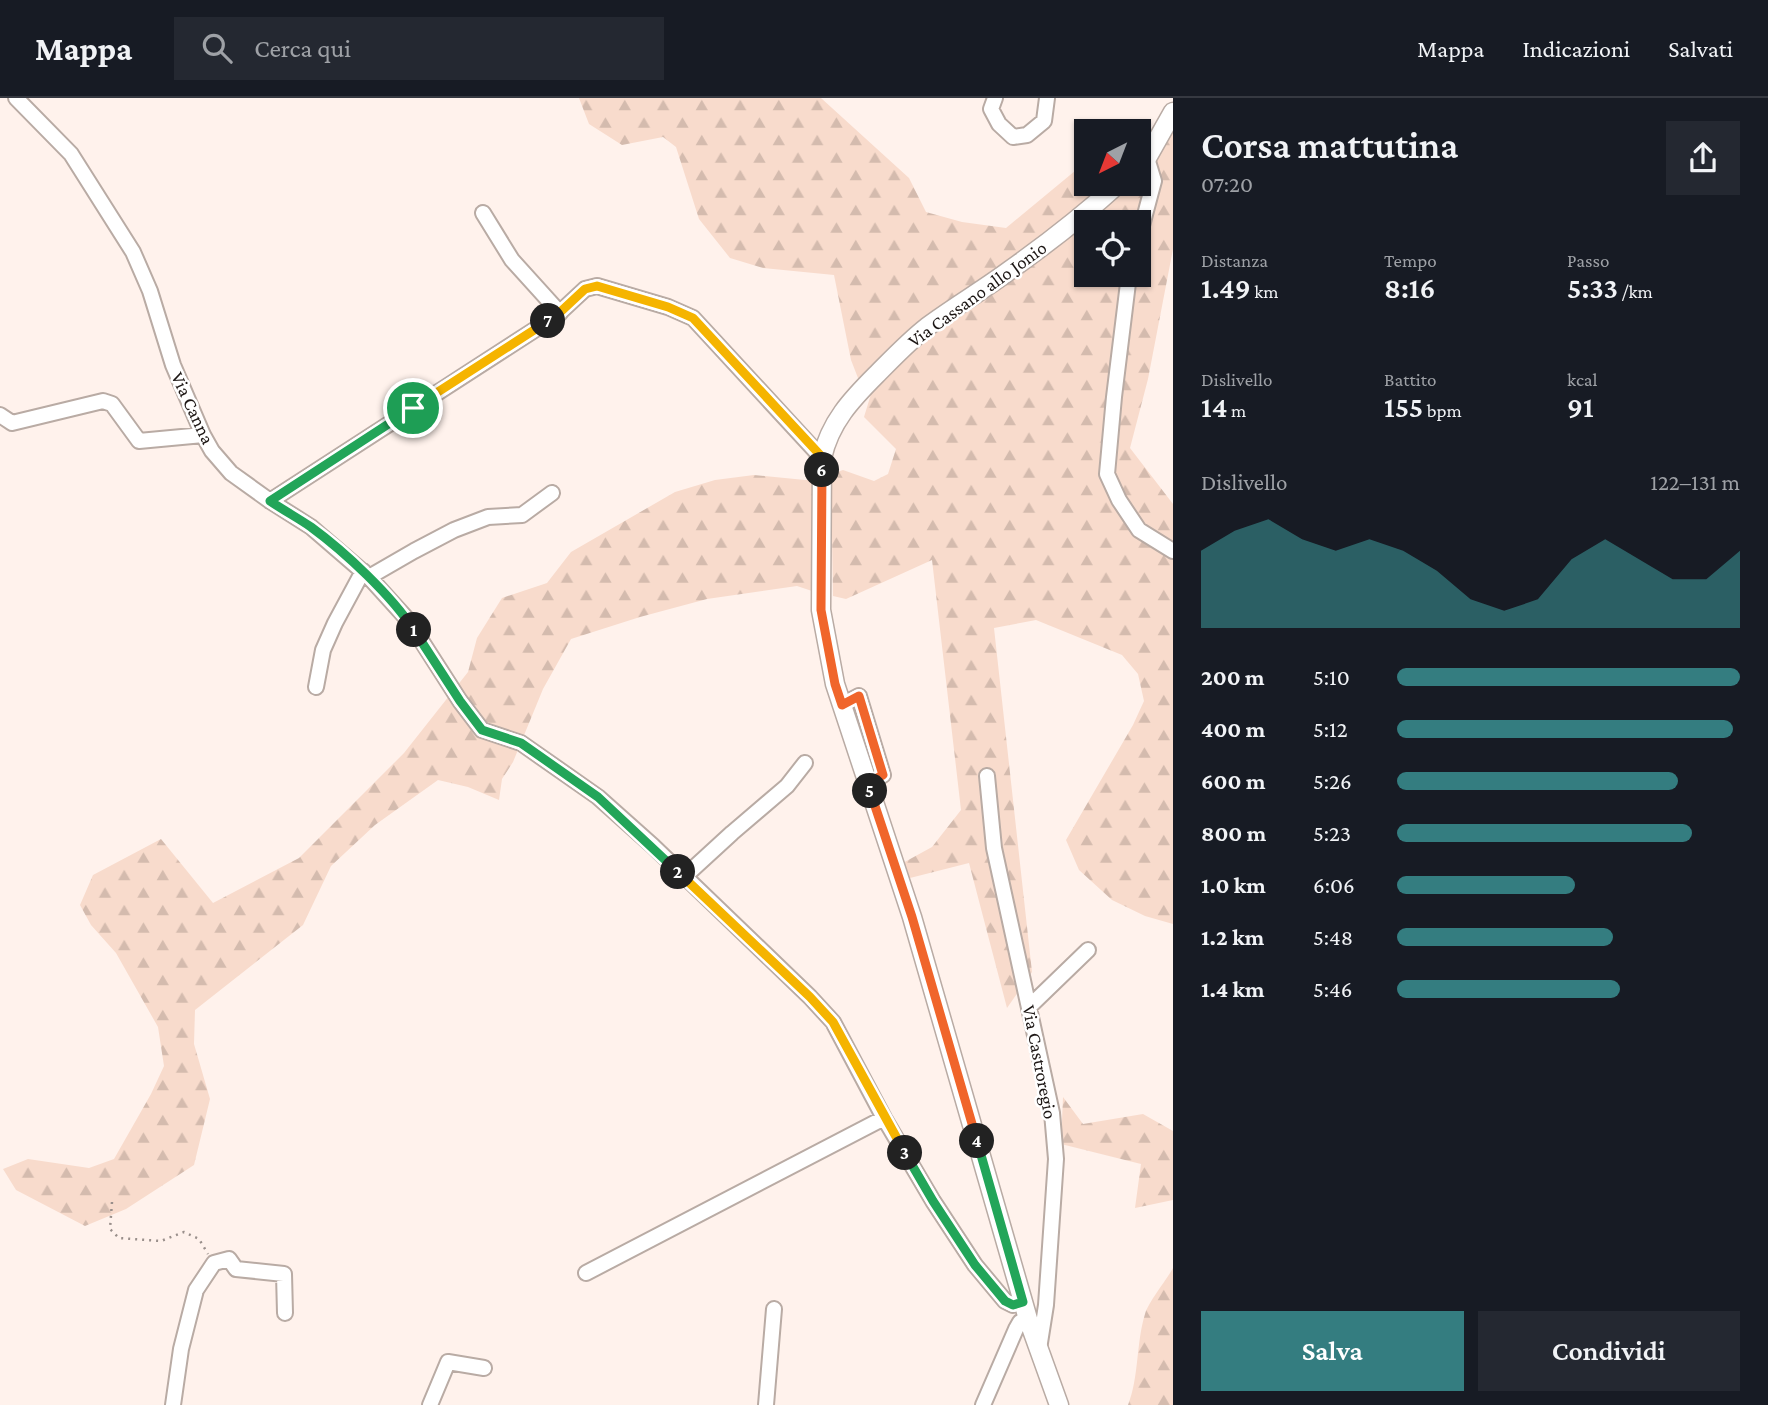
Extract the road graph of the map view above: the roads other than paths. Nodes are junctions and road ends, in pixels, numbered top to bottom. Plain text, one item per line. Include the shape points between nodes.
1 (16, 98) edge
2 (995, 98) edge
3 (1047, 98) edge
4 (1173, 112) edge
5 (1152, 146) edge
6 (1105, 196) edge
7 (483, 213) dead end
8 (1128, 287) edge
9 (560, 313) junction
10 (0, 415) edge
11 (204, 435) junction
12 (822, 457) junction
13 (552, 493) dead end
14 (270, 501) junction
15 (1173, 551) edge
16 (366, 574) junction
17 (316, 687) dead end
18 (804, 763) dead end
19 (987, 776) dead end
20 (684, 877) junction
21 (1088, 950) dead end
22 (1029, 1007) junction
23 (884, 1118) junction
24 (586, 1273) dead end
25 (774, 1309) dead end
26 (1026, 1310) junction
27 (285, 1313) dead end
28 (1038, 1350) junction
29 (484, 1368) dead end
30 (173, 1405) edge
31 (430, 1405) edge
32 (766, 1405) edge
33 (984, 1405) edge
34 (1059, 1405) edge

1 - 11 street, Via Canna via 71,154 133,252 173,365
2 - 3 street via 991,109 1013,137 1027,135 1044,121
4 - 5 main road
6 - 12 main road, Via Cassano allo Jonio via 905,346 847,405 833,425
7 - 9 street via 512,260
8 - 15 street via 1107,474 1139,530
9 - 12 street via 585,289 597,286 693,318
9 - 14 street
10 - 11 street via 12,423 103,401 112,404 139,441
11 - 14 street, Via Canna via 231,473
12 - 26 main road, Via Cassano allo Jonio via 821,610 835,684 912,917
13 - 16 street via 522,515 488,517
14 - 16 street, Via Canna via 311,527
16 - 17 street via 323,650
16 - 20 street, Via Canna via 408,620 482,730 521,743 598,797
18 - 20 street via 787,786
19 - 22 street, Via Castroregio via 994,848
20 - 23 street, Via Canna via 833,1022
21 - 22 street
22 - 28 street, Via Castroregio via 1052,1113 1056,1159 1046,1305
23 - 24 street
23 - 26 street, Via Canna via 975,1265 1005,1301
25 - 32 street
26 - 28 main road, Via Cassano allo Jonio
26 - 33 street
27 - 30 street via 285,1274 236,1269 229,1259 214,1263 196,1290
28 - 34 main road, Via Cassano allo Jonio
29 - 31 street via 448,1362

